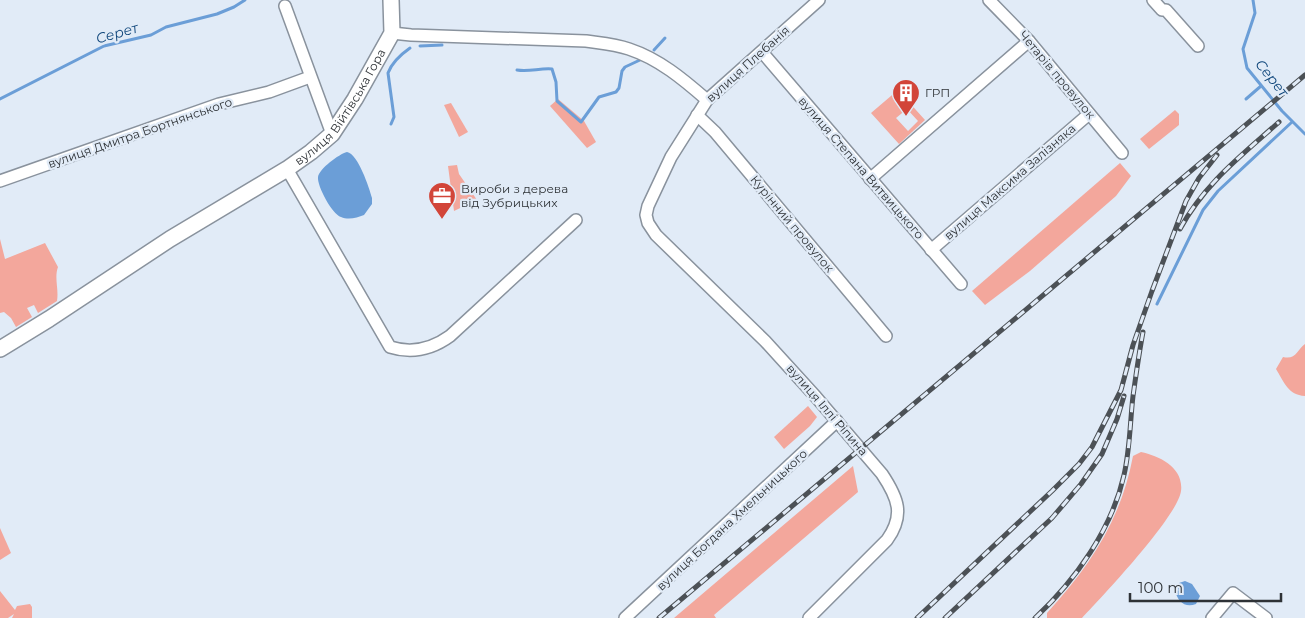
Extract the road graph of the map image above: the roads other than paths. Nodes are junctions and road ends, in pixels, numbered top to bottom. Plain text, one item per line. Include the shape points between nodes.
1 (391, 0) edge
2 (819, 0) edge
3 (990, 0) edge
4 (1153, 0) edge
5 (285, 6) dead end
6 (392, 33) junction
7 (1029, 41) junction
8 (1198, 46) dead end
9 (762, 52) junction
10 (310, 77) junction
11 (706, 100) junction
12 (1089, 114) junction
13 (697, 115) junction
14 (332, 134) junction
15 (1122, 153) dead end
16 (287, 169) junction
17 (870, 179) junction
18 (0, 181) edge
19 (646, 215) joint
20 (576, 220) dead end
21 (932, 250) junction
22 (961, 284) dead end
23 (886, 336) dead end
24 (0, 349) edge
25 (838, 421) junction
26 (625, 618) edge
27 (809, 618) edge
28 (1212, 618) edge
29 (1266, 618) edge

1 - 6 street
2 - 9 street, вулиця Плебанія
3 - 7 street, Четарів провулок
4 - 8 street
5 - 10 street
6 - 11 street, вулиця Війтівська Гора via 614,45 659,63
6 - 14 street, вулиця Війтівська Гора
7 - 12 street, Четарів провулок
7 - 17 street
9 - 11 street, вулиця Плебанія
9 - 17 street, вулиця Степана Витвицького
10 - 14 street
10 - 18 street, вулиця Дмитра Бортнянського via 269,92 219,104
11 - 13 street, вулиця Плебанія
12 - 15 street, Четарів провулок
12 - 21 street, вулиця Максима Залізняка
13 - 19 street, вулиця Плебанія via 670,157
13 - 23 street, Курінний провулок via 715,132
14 - 16 street, вулиця Війтівська Гора
16 - 20 street via 390,347 398,350 426,349 450,336
16 - 24 street, вулиця Війтівська Гора via 170,239
17 - 21 street, вулиця Степана Витвицького
19 - 25 street, вулиця Іллі Ріпина via 656,235 765,341
21 - 22 street, вулиця Степана Витвицького
25 - 26 street, вулиця Богдана Хмельницького
25 - 27 street, вулиця Іллі Ріпина via 891,487 897,500 897,521 887,540
28 - 29 street via 1233,593

